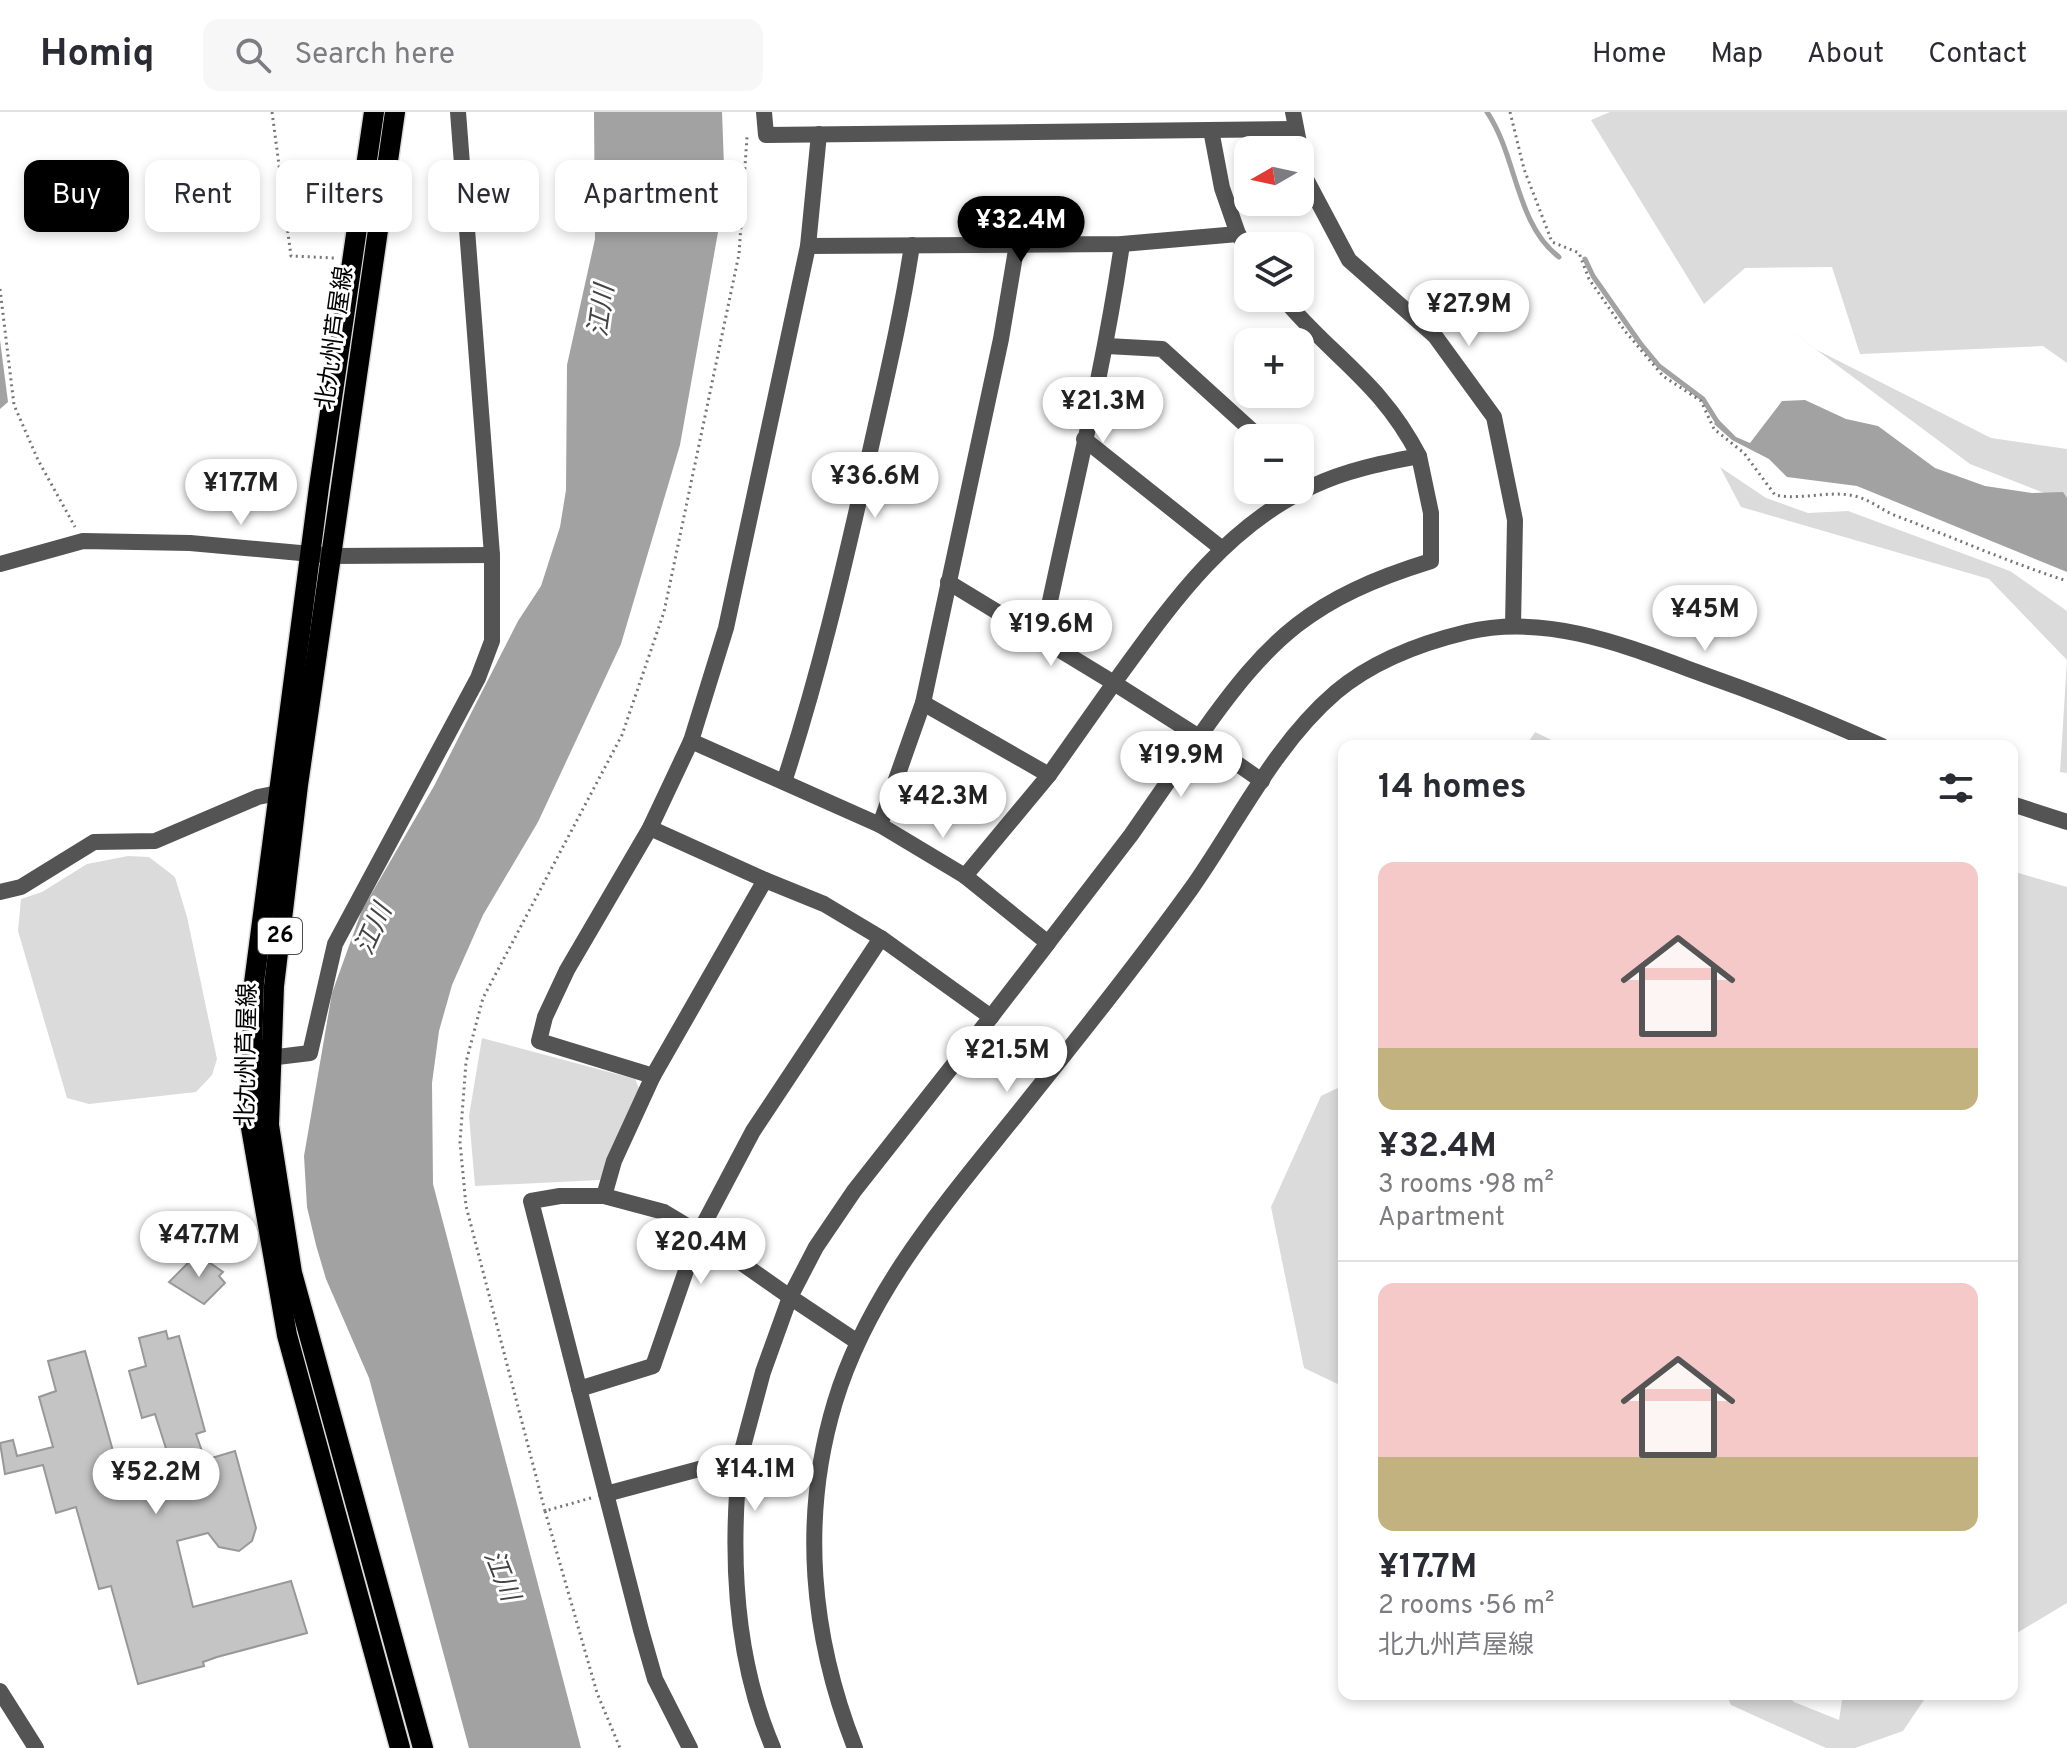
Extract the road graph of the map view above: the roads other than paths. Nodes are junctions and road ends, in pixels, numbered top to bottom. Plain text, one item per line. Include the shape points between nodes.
1 (374, 112) edge
2 (395, 112) edge
3 (458, 112) edge
4 (764, 112) edge
5 (1293, 112) edge
6 (1296, 129) junction
7 (1211, 130) junction
8 (819, 134) junction
9 (1237, 232) edge
10 (1234, 234) edge
11 (1017, 244) junction
12 (1122, 244) junction
13 (912, 245) junction
14 (808, 246) junction
15 (1297, 312) edge
16 (1107, 346) junction
17 (1245, 424) edge
18 (1084, 439) junction
19 (1419, 456) junction
20 (1314, 485) edge
21 (1281, 504) edge
22 (1221, 548) junction
23 (323, 554) junction
24 (492, 555) junction
25 (0, 564) edge
26 (948, 582) junction
27 (1513, 626) junction
28 (1042, 639) junction
29 (1114, 683) junction
30 (923, 703) junction
31 (1199, 737) junction
32 (1868, 740) edge
33 (691, 741) junction
34 (1049, 775) junction
35 (1262, 781) junction
36 (784, 782) junction
37 (278, 793) junction
38 (2018, 806) edge
39 (2067, 822) edge
40 (880, 825) junction
41 (650, 828) junction
42 (965, 876) junction
43 (765, 880) junction
44 (0, 892) edge
45 (881, 938) junction
46 (1048, 943) junction
47 (991, 1017) junction
48 (269, 1058) junction
49 (653, 1076) junction
50 (604, 1196) junction
51 (699, 1233) junction
52 (790, 1297) junction
53 (856, 1341) junction
54 (579, 1389) junction
55 (740, 1458) junction
56 (606, 1494) junction
57 (0, 1691) edge
58 (36, 1748) edge
59 (400, 1748) edge
60 (423, 1748) edge
61 (690, 1748) edge
62 (773, 1748) edge
63 (855, 1748) edge

1 - 23 main road, 北九州芦屋線 / 26 via 352,260
2 - 23 main road, 北九州芦屋線 / 26
3 - 24 street
4 - 8 street via 766,135
5 - 6 street
6 - 7 street
6 - 27 street via 1306,179 1349,260 1435,336 1494,417 1515,520
7 - 8 street
7 - 9 street
8 - 14 street
10 - 12 street
11 - 12 street
11 - 13 street
11 - 26 street
12 - 16 street
13 - 14 street
13 - 36 street via 902,316 839,589
14 - 33 street via 726,628
15 - 19 street via 1371,383
16 - 17 street via 1162,349
16 - 18 street
18 - 22 street
18 - 28 street
19 - 20 street via 1363,467
19 - 31 street via 1431,513 1431,561 1334,597 1295,624 1261,656
21 - 22 street
22 - 29 street
23 - 24 street
23 - 25 street via 83,541
23 - 37 main road, 北九州芦屋線 / 26
23 - 48 main road, 北九州芦屋線 / 26
24 - 48 street via 492,641 478,678 335,944 310,1053
26 - 28 street
26 - 30 street
27 - 32 street via 1565,631 1640,651
27 - 35 street via 1470,631 1379,662 1336,693
28 - 29 street
29 - 31 street
29 - 34 street
30 - 34 street
30 - 40 street
31 - 35 street
31 - 46 street
33 - 36 street
33 - 41 street
34 - 42 street
35 - 53 street via 1191,888 929,1224
36 - 40 street
37 - 44 street via 155,841 94,842 21,887
37 - 59 main road, 北九州芦屋線 / 26 via 254,983 250,1122 287,1335
38 - 39 street
40 - 42 street
41 - 43 street
41 - 49 street via 567,970 539,1041
42 - 46 street
43 - 45 street via 824,904
43 - 49 street
45 - 47 street
45 - 51 street via 753,1131
46 - 47 street
47 - 52 street via 854,1191
48 - 60 main road, 北九州芦屋線 / 26 via 269,1125 292,1273
49 - 50 street
50 - 51 street via 664,1212
50 - 54 street via 531,1201
51 - 52 street
51 - 54 street via 653,1366
52 - 53 street
52 - 55 street
53 - 63 street via 819,1460 814,1535 823,1649
54 - 56 street
55 - 56 street
55 - 62 street via 734,1563 740,1628
56 - 61 street via 655,1679
57 - 58 street

